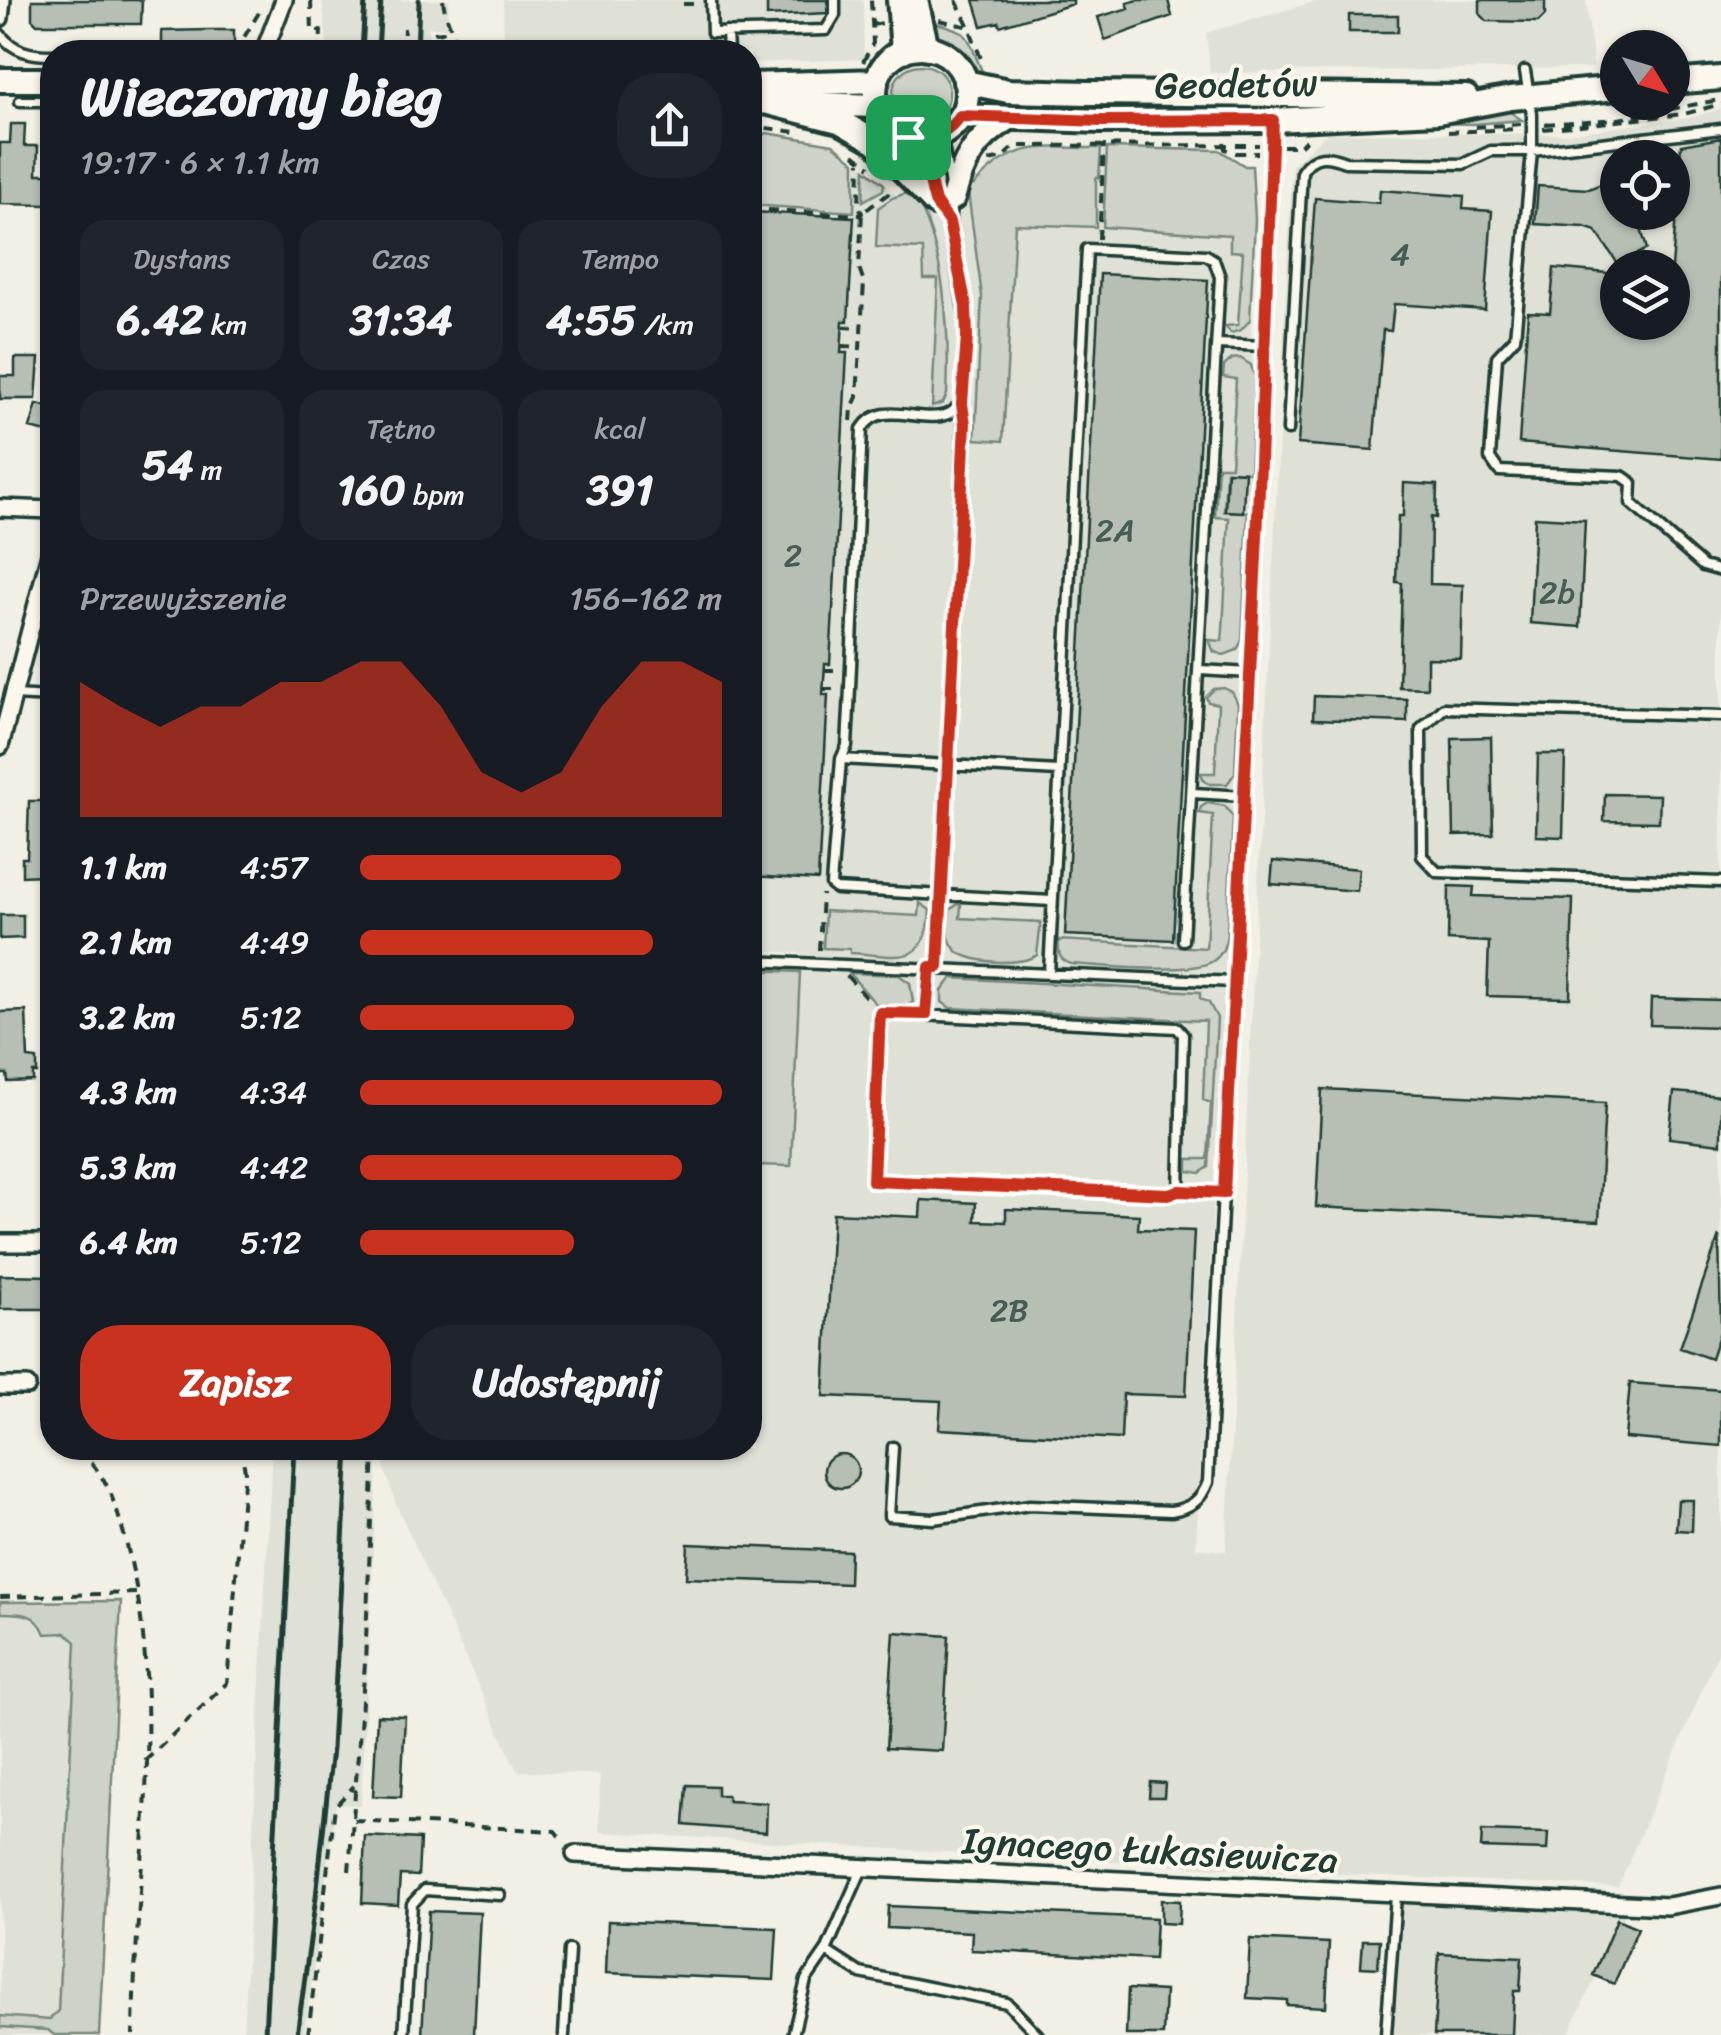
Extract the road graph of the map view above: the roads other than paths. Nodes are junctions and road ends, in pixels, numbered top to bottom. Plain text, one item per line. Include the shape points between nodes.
1 (2, 0) edge
2 (711, 0) edge
3 (834, 0) edge
4 (900, 0) edge
5 (916, 0) edge
6 (276, 3) edge
7 (0, 18) edge
8 (727, 32) junction
9 (0, 34) edge
10 (267, 40) edge
11 (727, 40) edge
12 (915, 49) junction
13 (40, 54) edge
14 (1721, 64) edge
15 (1525, 70) dead end
16 (1690, 76) edge
17 (1721, 78) edge
18 (0, 80) edge
19 (40, 80) edge
20 (1690, 80) edge
21 (876, 81) junction
22 (965, 82) junction
23 (762, 85) edge
24 (1600, 90) edge
25 (1274, 95) junction
26 (1519, 97) junction
27 (20, 101) dead end
28 (40, 101) edge
29 (876, 106) junction
30 (762, 110) edge
31 (762, 110) edge
32 (960, 116) junction
33 (1273, 120) junction
34 (1721, 128) edge
35 (1008, 129) junction
36 (941, 134) junction
37 (908, 137) junction
38 (1532, 151) junction
39 (935, 196) junction
40 (949, 222) junction
41 (1217, 344) junction
42 (1264, 346) junction
43 (962, 404) junction
44 (1288, 430) dead end
45 (0, 508) edge
46 (40, 510) edge
47 (1721, 571) edge
48 (40, 590) edge
49 (1200, 670) junction
50 (1250, 673) junction
51 (12, 694) junction
52 (40, 697) edge
53 (1721, 716) edge
54 (0, 746) edge
55 (842, 759) junction
56 (948, 765) junction
57 (1058, 772) junction
58 (1193, 793) junction
59 (1244, 796) junction
60 (1721, 882) edge
61 (941, 895) junction
62 (1052, 901) junction
63 (1183, 940) dead end
64 (762, 960) edge
65 (934, 967) junction
66 (1048, 973) junction
67 (1235, 982) junction
68 (926, 1014) junction
69 (1179, 1191) junction
70 (1224, 1193) junction
71 (0, 1243) edge
72 (40, 1243) edge
73 (0, 1386) edge
74 (27, 1386) dead end
75 (893, 1447) dead end
76 (575, 1854) road end
77 (862, 1869) junction
78 (500, 1894) dead end
79 (1396, 1894) junction
80 (1721, 1896) edge
81 (569, 1950) dead end
82 (826, 1951) junction
83 (404, 2035) edge
84 (564, 2035) edge
85 (793, 2035) edge
86 (1038, 2035) edge
87 (1386, 2035) edge

1 - 7 street
2 - 8 lane via 712,33
3 - 8 lane via 826,30
4 - 12 main road
5 - 12 main road
6 - 10 street
8 - 11 lane
9 - 13 lane via 10,46
12 - 21 main road via 890,60
12 - 22 main road via 942,53
14 - 16 main road
15 - 26 lane
17 - 20 main road
18 - 19 main road
21 - 23 main road
21 - 29 main road
22 - 25 main road, Geodetów via 1008,90
22 - 32 main road
24 - 26 main road, Geodetów
25 - 26 main road, Geodetów
25 - 33 lane
26 - 33 main road, Geodetów via 1438,112
26 - 38 lane via 1532,129
27 - 28 lane
29 - 30 main road
29 - 37 main road via 888,126
31 - 39 main road via 838,120 876,142
32 - 35 main road, Geodetów
32 - 36 main road
33 - 35 main road, Geodetów
33 - 42 lane
34 - 38 lane
35 - 39 main road via 972,146
36 - 37 main road
36 - 39 lane
37 - 39 lane
38 - 44 lane via 1492,150 1463,164 1329,156 1307,163
38 - 47 lane via 1515,338 1497,357 1490,458 1498,471 1622,476 1632,483 1630,503 1704,566
39 - 40 lane
39 - 40 lane
40 - 43 lane via 966,306
41 - 42 lane
41 - 49 lane
41 - 57 lane via 1220,277 1214,260 1088,249
42 - 50 lane
43 - 55 lane via 948,414 883,413 862,429
43 - 56 lane
45 - 46 street
48 - 51 street
49 - 50 lane
49 - 58 lane
50 - 59 lane
51 - 52 lane
51 - 54 street
53 - 60 lane via 1444,708 1421,729 1422,856 1437,872
55 - 56 lane
55 - 61 lane via 832,885
56 - 57 lane
56 - 61 lane
57 - 62 lane
58 - 59 lane
58 - 63 lane
59 - 67 lane
61 - 62 lane
61 - 65 lane
62 - 66 lane
64 - 65 lane
65 - 66 lane
65 - 68 lane
66 - 67 lane
67 - 70 lane
68 - 69 lane via 1177,1028 1183,1035
68 - 69 lane via 880,1013 873,1181
69 - 70 lane
70 - 75 lane via 1210,1471 1189,1507 1030,1505 933,1519 889,1516
71 - 72 street
73 - 74 street
76 - 77 street, Ignacego Łukasiewicza
77 - 79 street, Ignacego Łukasiewicza
77 - 82 lane
78 - 83 lane via 426,1890 412,1904
79 - 80 street, Ignacego Łukasiewicza via 1668,1906
79 - 87 lane
81 - 84 lane
82 - 85 lane via 806,1980
82 - 86 lane via 860,1973 1006,2003

